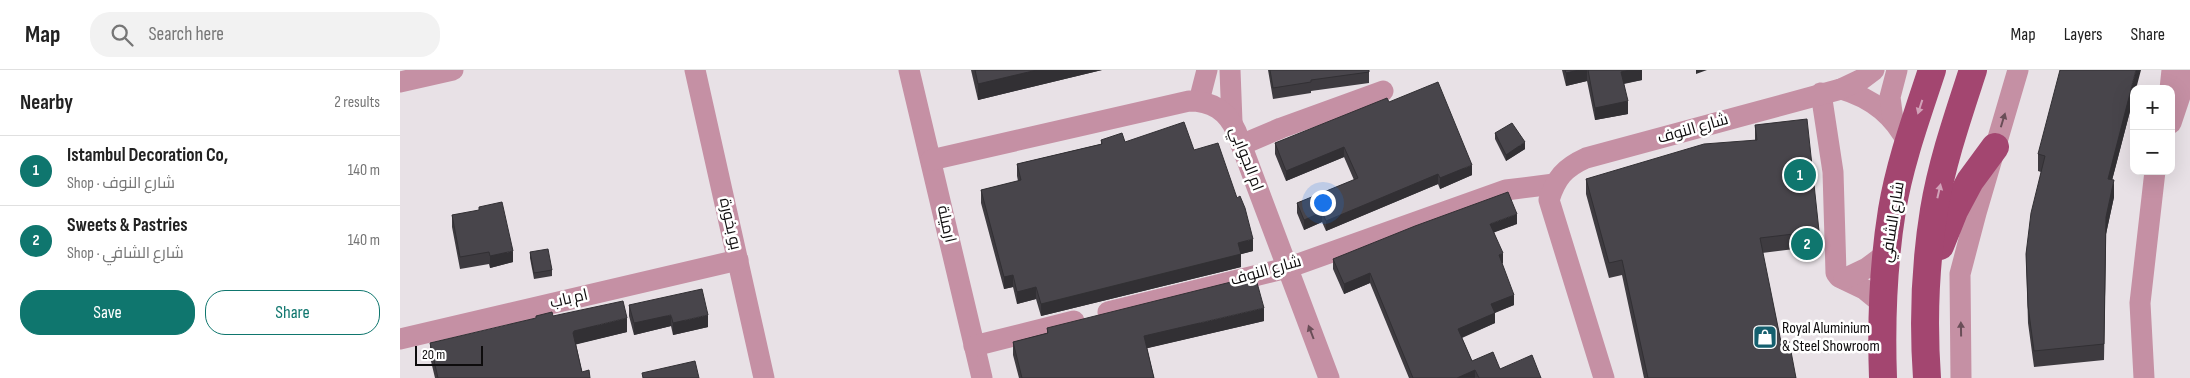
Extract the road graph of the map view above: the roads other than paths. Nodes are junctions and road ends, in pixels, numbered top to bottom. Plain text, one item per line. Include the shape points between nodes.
1 (453, 70) edge
2 (695, 70) edge
3 (909, 70) edge
4 (1207, 70) edge
5 (1230, 70) edge
6 (1876, 70) edge
7 (1897, 70) edge
8 (1932, 70) edge
9 (1973, 70) edge
10 (2018, 70) edge
11 (2172, 70) edge
12 (2190, 73) edge
13 (400, 82) edge
14 (2170, 85) edge
15 (1383, 91) dead end
16 (1831, 91) junction
17 (1199, 101) junction
18 (1875, 104) junction
19 (2175, 111) edge
20 (1893, 120) junction
21 (1232, 122) junction
22 (1908, 144) junction
23 (1242, 145) junction
24 (1996, 147) junction
25 (930, 160) junction
26 (2155, 175) edge
27 (1554, 184) junction
28 (1887, 253) junction
29 (738, 260) junction
30 (1287, 268) junction
31 (1926, 274) junction
32 (1844, 279) junction
33 (1881, 315) junction
34 (400, 338) edge
35 (974, 346) junction
36 (764, 378) edge
37 (982, 378) edge
38 (1329, 378) edge
39 (1604, 378) edge
40 (1869, 378) edge
41 (1883, 378) edge
42 (1926, 378) edge
43 (1962, 378) edge
44 (2144, 378) edge

1 - 13 street
2 - 29 street, بو بخورة
3 - 25 street, ارميلة
4 - 17 street
5 - 21 street
6 - 16 street, شارع النوف
6 - 18 street
7 - 20 street via 1890,97
8 -> 22 main road, شارع الشافي
31 -> 9 main road via 1934,209 1952,133
24 -> 10 street
11 - 14 street
12 - 19 street
15 - 23 street
16 - 18 street via 1856,94
16 - 27 street, شارع النوف via 1586,158 1573,164
16 - 32 street via 1836,273
17 - 21 street, ام الجوابي via 1219,108
17 - 25 street
18 - 20 street
20 - 22 street
21 - 23 street, ام الجوابي
22 - 28 main road, شارع الشافي via 1892,210
23 - 30 street, ام الجوابي
24 - 31 main road via 1970,181 1954,210
43 -> 24 street via 1960,274
25 - 35 street, ارميلة
26 - 44 street via 2140,303
27 - 30 street, شارع النوف via 1506,190
27 - 39 street via 1549,200
28 - 32 street
28 - 33 main road, شارع الشافي
29 - 34 street, ام باب
29 - 36 street, بو بخورة
30 - 35 street, شارع النوف
38 -> 30 street, ام الجوابي
31 - 42 main road
32 - 33 street via 1864,289
33 - 40 main road
33 - 41 main road, شارع الشافي
35 - 37 street, ارميلة

